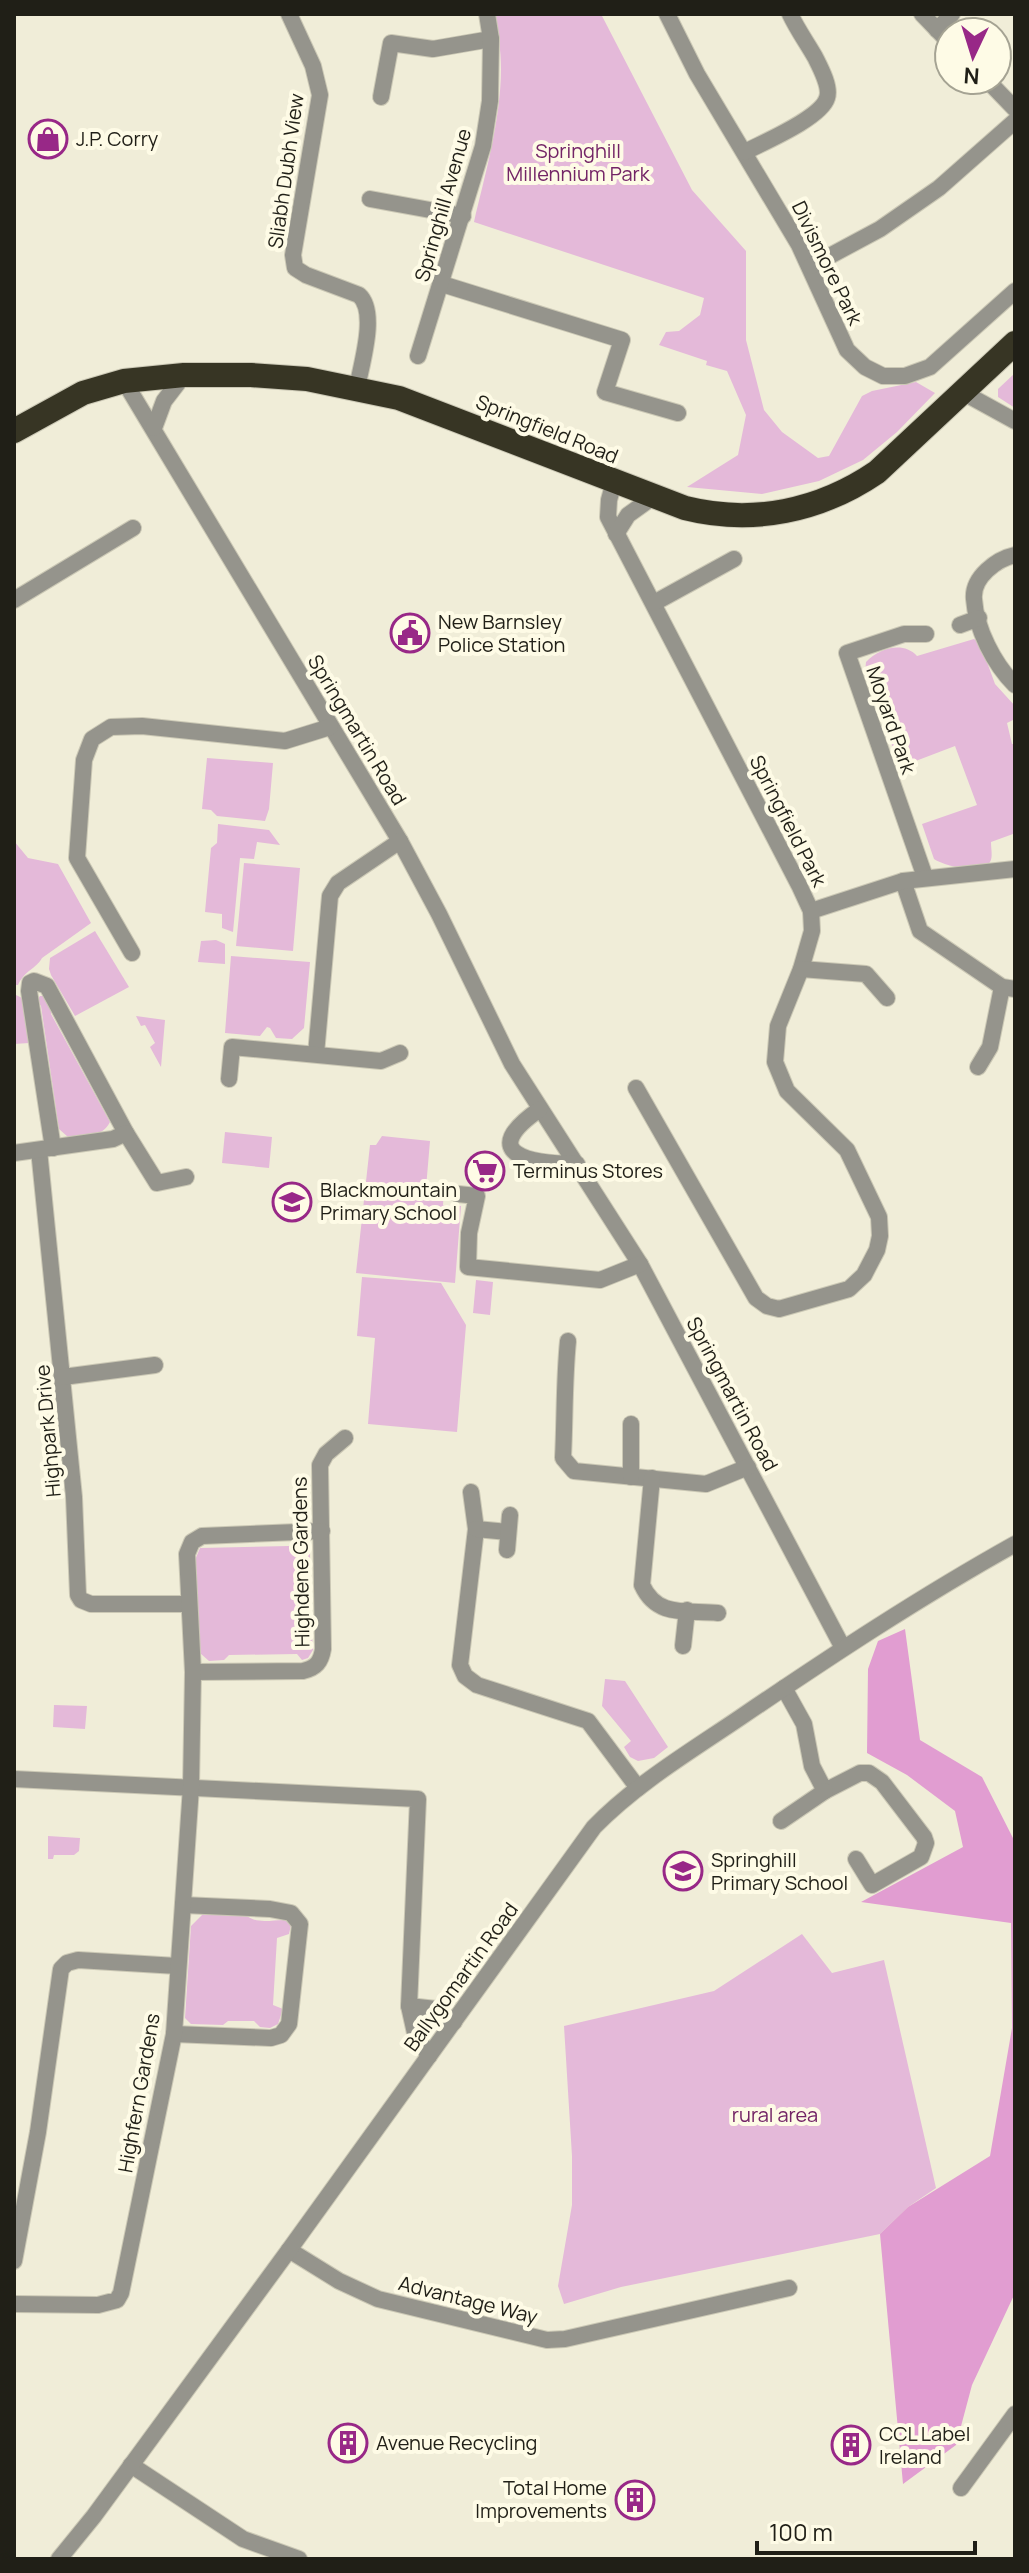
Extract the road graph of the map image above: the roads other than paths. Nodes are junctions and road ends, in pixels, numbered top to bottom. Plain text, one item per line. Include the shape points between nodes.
1 (289, 14) edge
2 (487, 14) edge
3 (667, 14) edge
4 (790, 14) edge
5 (491, 39) junction
6 (381, 97) dead end
7 (1015, 121) edge
8 (745, 152) junction
9 (370, 199) dead end
10 (463, 216) junction
11 (811, 266) junction
12 (442, 284) junction
13 (1015, 291) edge
14 (1015, 343) edge
15 (418, 356) dead end
16 (184, 375) junction
17 (124, 381) junction
18 (357, 388) junction
19 (964, 393) junction
20 (678, 413) dead end
21 (1015, 421) edge
22 (154, 428) junction
23 (14, 431) edge
24 (614, 482) junction
25 (653, 497) junction
26 (133, 528) dead end
27 (616, 534) junction
28 (1015, 555) edge
29 (734, 559) dead end
30 (14, 600) edge
31 (654, 603) junction
32 (979, 618) junction
33 (960, 625) dead end
34 (926, 634) dead end
35 (1015, 685) edge
36 (330, 727) junction
37 (400, 841) junction
38 (1015, 869) edge
39 (925, 877) junction
40 (903, 881) junction
41 (811, 911) junction
42 (132, 953) dead end
43 (801, 969) junction
44 (1009, 988) edge
45 (887, 998) dead end
46 (400, 1053) dead end
47 (316, 1054) junction
48 (978, 1067) dead end
49 (229, 1079) dead end
50 (636, 1088) dead end
51 (540, 1109) junction
52 (126, 1133) junction
53 (46, 1149) junction
54 (14, 1153) edge
55 (577, 1164) junction
56 (186, 1177) dead end
57 (458, 1194) dead end
58 (640, 1264) junction
59 (568, 1341) dead end
60 (147, 1362) dead end
61 (63, 1377) junction
62 (631, 1424) dead end
63 (345, 1438) dead end
64 (748, 1467) junction
65 (631, 1477) junction
66 (652, 1478) junction
67 (471, 1492) dead end
68 (510, 1515) dead end
69 (476, 1529) junction
70 (322, 1531) junction
71 (508, 1532) junction
72 (1015, 1544) edge
73 (507, 1550) dead end
74 (189, 1604) junction
75 (687, 1610) junction
76 (718, 1613) dead end
77 (683, 1646) dead end
78 (843, 1648) junction
79 (193, 1672) junction
80 (784, 1688) junction
81 (14, 1779) edge
82 (191, 1787) junction
83 (638, 1788) junction
84 (825, 1791) junction
85 (781, 1821) dead end
86 (856, 1859) dead end
87 (183, 1905) junction
88 (177, 1966) junction
89 (409, 2006) junction
90 (454, 2022) junction
91 (174, 2034) junction
92 (429, 2056) junction
93 (289, 2250) junction
94 (14, 2261) edge
95 (789, 2288) dead end
96 (14, 2304) edge
97 (1013, 2423) edge
98 (131, 2465) junction
99 (961, 2488) dead end
100 (59, 2559) edge
101 (299, 2559) edge

1 - 18 street, Sliabh Dubh View via 320,95 295,268 365,300 367,330
2 - 5 street, Springhill Avenue
3 - 8 street, Divismore Park
4 - 8 street via 816,60 827,100 803,121
5 - 6 street via 433,49 391,43
5 - 10 street, Springhill Avenue via 487,125
7 - 11 street via 939,188 880,229
8 - 11 street, Divismore Park
9 - 10 street
10 - 12 street, Springhill Avenue
11 - 13 street, Divismore Park via 847,350 883,376 905,376 930,367
12 - 15 street, Springhill Avenue
12 - 20 street via 622,340 605,392
14 - 19 highway, Springfield Road
16 - 17 highway, Springfield Road
16 - 18 highway, Springfield Road via 280,377
16 - 22 street via 164,401
17 - 22 street, Springmartin Road
17 - 23 highway, Springfield Road via 83,393
18 - 24 highway, Springfield Road via 417,404
19 - 21 street
19 - 25 highway, Springfield Road via 877,472 820,502 774,514 730,515
22 - 36 street, Springmartin Road
24 - 25 highway, Springfield Road
24 - 27 street, Springfield Park via 608,517
25 - 27 street via 628,515
26 - 30 street
27 - 31 street, Springfield Park
28 - 32 street via 995,562 982,577 974,599
29 - 31 street
31 - 41 street, Springfield Park
32 - 33 street
32 - 35 street via 989,648
34 - 39 street, Moyard Park via 904,634 847,653
36 - 37 street, Springmartin Road
36 - 42 street via 285,741 142,726 111,727 92,739 84,760 77,858
37 - 47 street via 338,883 330,896
37 - 51 street, Springmartin Road
38 - 39 street
39 - 40 street
40 - 41 street
40 - 44 street via 920,931
41 - 43 street, Springfield Park via 812,931
43 - 45 street via 866,974
43 - 50 street, Springfield Park via 778,1026 775,1062 787,1091 847,1150 879,1217 877,1250 864,1275 849,1289 779,1309 756,1298
44 - 48 street
46 - 47 street via 381,1061
47 - 49 street via 232,1047
51 - 55 street, Springmartin Road
51 - 55 street via 513,1131 512,1149 520,1158 546,1164
52 - 53 street
52 - 53 street, Highpark Drive via 47,986 34,981 29,991
52 - 56 street via 157,1183
53 - 54 street
53 - 61 street, Highpark Drive
55 - 58 street, Springmartin Road
57 - 58 street via 477,1196 468,1267 600,1280
58 - 64 street, Springmartin Road
59 - 65 street via 563,1458 574,1471
60 - 61 street
61 - 74 street, Highpark Drive via 78,1595 91,1604
62 - 65 street
63 - 70 street, Highdene Gardens via 320,1465
64 - 66 street via 706,1484
64 - 78 street, Springmartin Road
65 - 66 street
66 - 75 street via 642,1585 648,1599 662,1609
67 - 69 street
68 - 71 street
69 - 71 street
69 - 83 street via 460,1665 465,1676 477,1685 588,1721
70 - 74 street, Highfern Gardens via 202,1536 187,1554
70 - 79 street, Highdene Gardens via 323,1649 318,1663 303,1671
71 - 73 street
72 - 78 street, Ballygomartin Road
74 - 79 street, Highfern Gardens
75 - 76 street
75 - 77 street
78 - 80 street, Ballygomartin Road
79 - 82 street, Highfern Gardens
80 - 83 street, Ballygomartin Road
80 - 84 street via 804,1724 812,1766
81 - 82 street
82 - 87 street, Highfern Gardens
82 - 89 street via 418,1799
83 - 90 street, Ballygomartin Road via 583,1841
84 - 85 street
84 - 86 street via 853,1775 869,1773 910,1817 926,1843 921,1857 872,1885
87 - 88 street, Highfern Gardens
87 - 91 street via 270,1909 291,1913 300,1924 289,2024 281,2035
88 - 91 street, Highfern Gardens
88 - 94 street via 78,1960 61,1969
89 - 90 street via 436,2009
89 - 92 street via 415,2033
90 - 92 street, Ballygomartin Road
91 - 96 street, Highfern Gardens via 117,2300 98,2305
92 - 93 street, Ballygomartin Road
93 - 95 street, Advantage Way via 378,2299 547,2340
93 - 98 street, Ballygomartin Road
97 - 99 street
98 - 100 street, Ballygomartin Road
98 - 101 street via 243,2539

